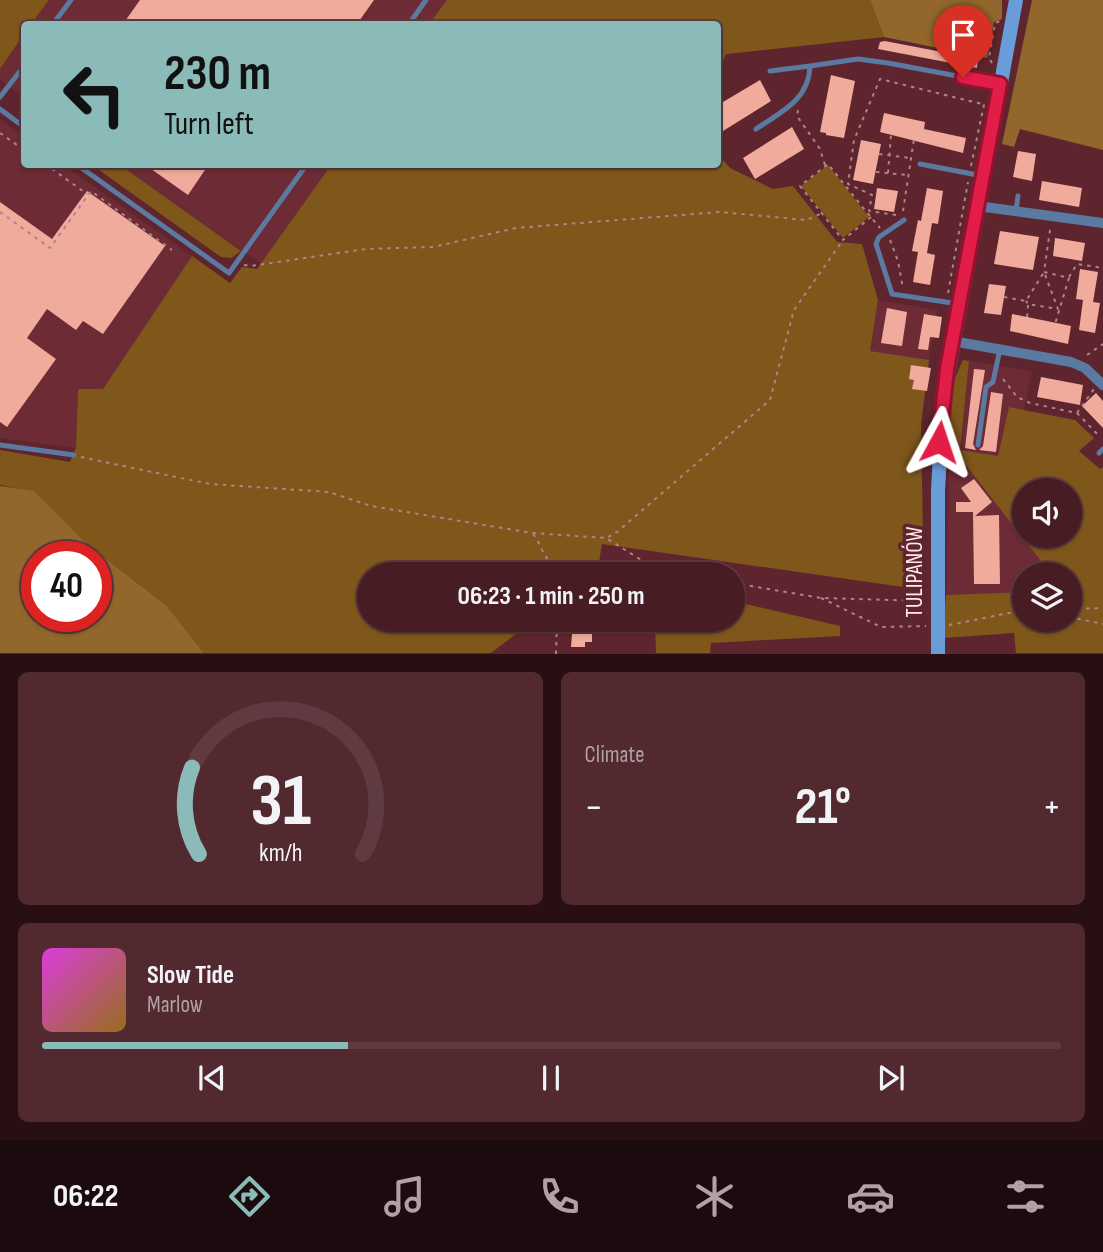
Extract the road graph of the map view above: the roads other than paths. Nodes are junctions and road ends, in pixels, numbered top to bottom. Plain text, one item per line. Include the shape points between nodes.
1 (71, 0) edge
2 (426, 0) edge
3 (1016, 0) edge
4 (55, 21) edge
5 (411, 21) edge
6 (810, 66) junction
7 (21, 70) edge
8 (770, 71) dead end
9 (994, 83) junction
10 (0, 97) edge
11 (0, 109) edge
12 (21, 125) edge
13 (757, 129) dead end
14 (920, 164) dead end
15 (82, 168) edge
16 (304, 168) edge
17 (976, 174) junction
18 (1018, 196) dead end
19 (977, 206) junction
20 (1016, 211) junction
21 (904, 220) dead end
22 (1103, 223) edge
23 (953, 303) junction
24 (952, 341) junction
25 (1000, 349) junction
26 (1100, 385) edge
27 (0, 445) edge
28 (978, 445) dead end
29 (74, 456) road end
30 (938, 653) edge

1 - 4 lane
2 - 5 lane
3 - 9 street, TULIPANÓW
6 - 8 lane
6 - 9 lane via 859,59
6 - 13 lane via 810,79 799,98
7 - 10 lane
9 - 17 street, TULIPANÓW
11 - 12 lane
14 - 17 lane
15 - 16 lane via 229,273
17 - 19 street, TULIPANÓW
18 - 20 lane
19 - 20 street
19 - 23 street, TULIPANÓW
20 - 22 street
21 - 23 lane via 876,244 892,294
23 - 24 street, TULIPANÓW
24 - 25 street
24 - 30 street, TULIPANÓW via 941,414
25 - 26 street via 1071,362 1085,368
25 - 28 lane via 993,382 986,387
27 - 29 lane

